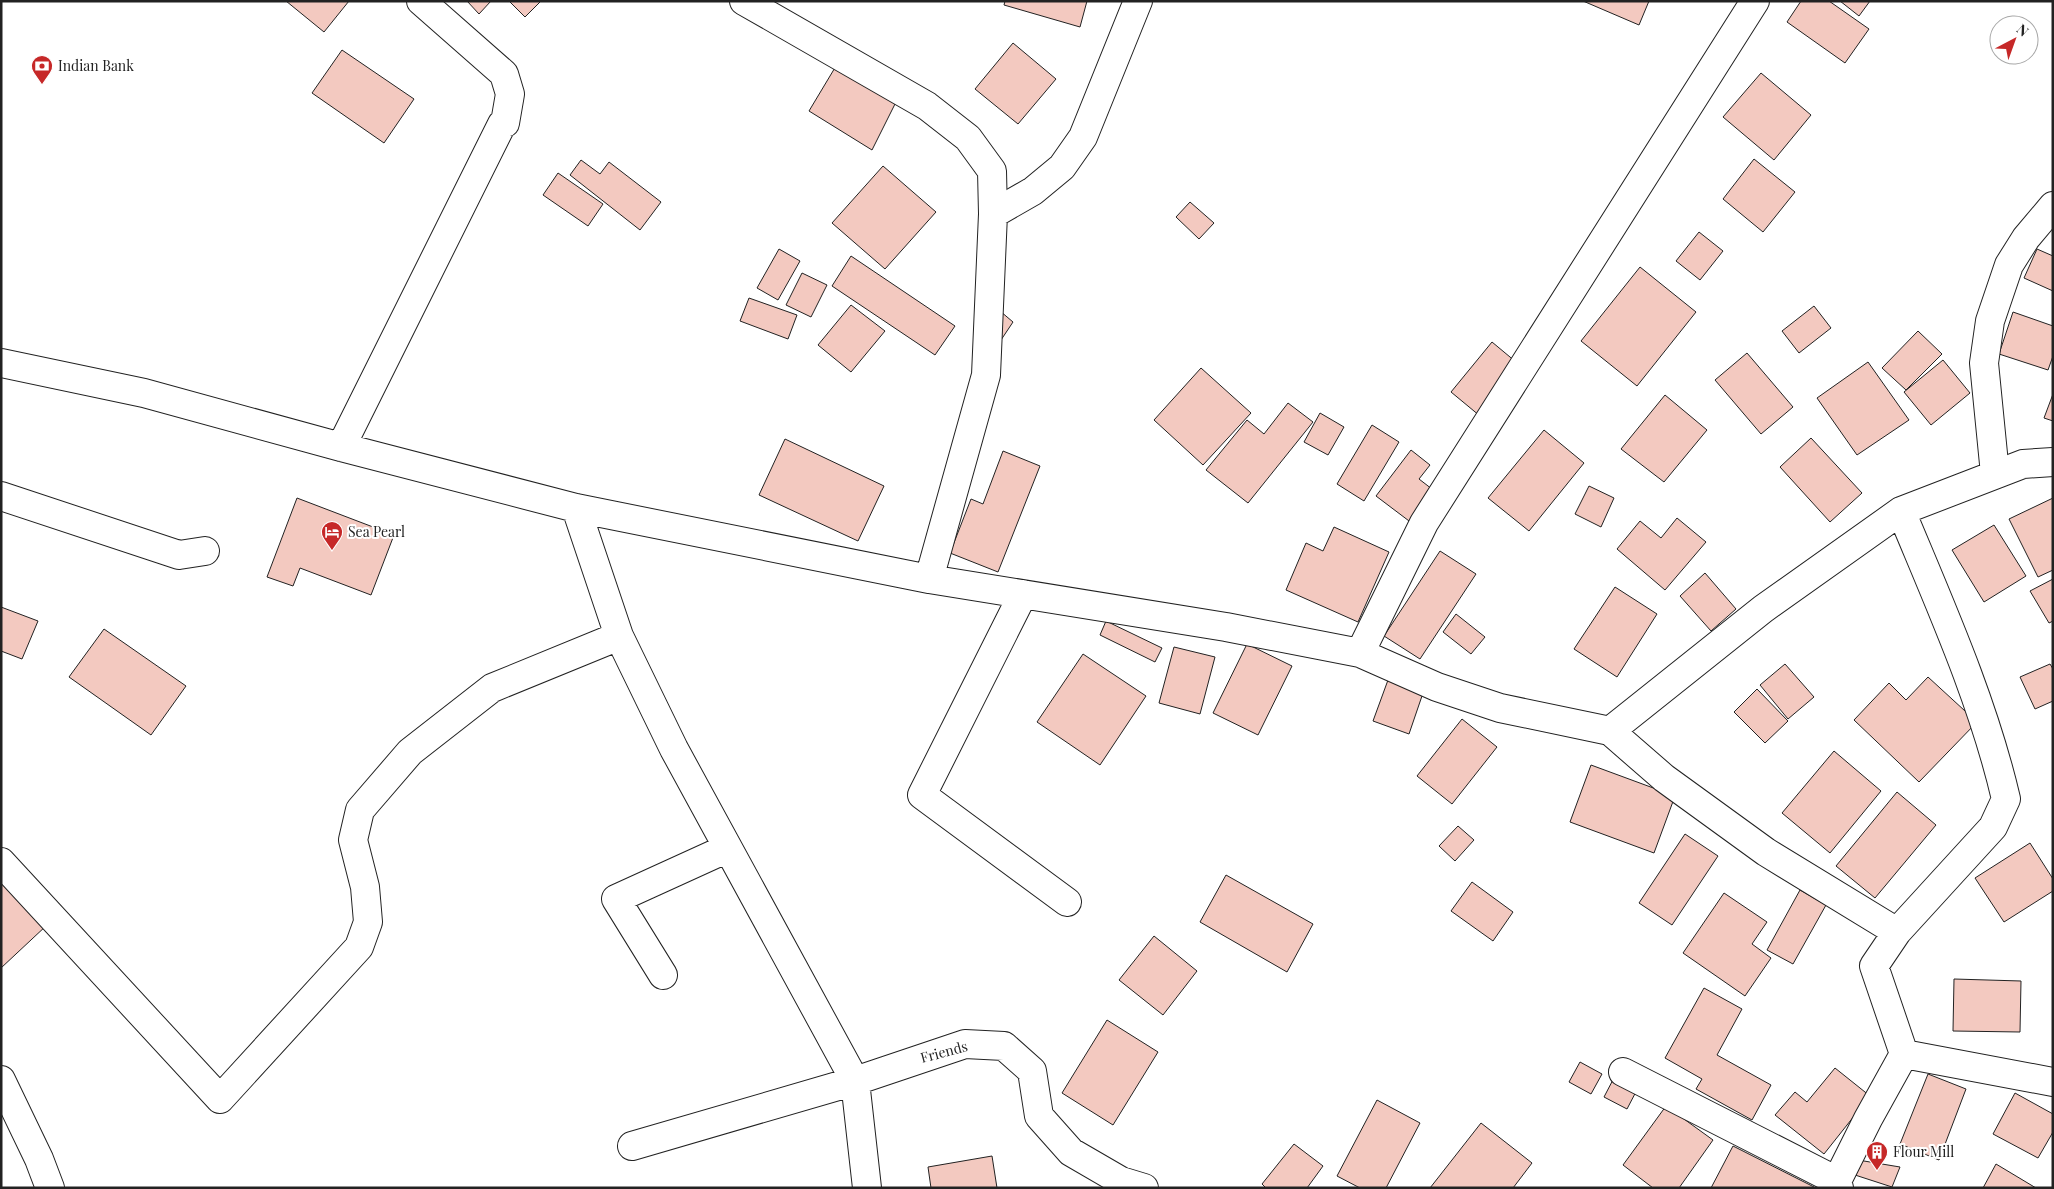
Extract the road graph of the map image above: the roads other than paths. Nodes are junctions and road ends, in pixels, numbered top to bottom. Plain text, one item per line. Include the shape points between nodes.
1 (421, 1) edge
2 (744, 1) edge
3 (1138, 1) edge
4 (1755, 1) edge
5 (2053, 206) edge
6 (993, 214) junction
7 (1, 362) edge
8 (341, 448) junction
9 (2053, 462) edge
10 (1995, 474) junction
11 (1, 496) edge
12 (576, 508) junction
13 (1901, 511) junction
14 (205, 551) dead end
15 (930, 579) junction
16 (1022, 594) junction
17 (619, 636) junction
18 (1360, 652) junction
19 (1610, 731) junction
20 (728, 848) junction
21 (1, 862) edge
22 (1068, 902) dead end
23 (1897, 932) junction
24 (663, 975) dead end
25 (1904, 1054) junction
26 (1623, 1072) dead end
27 (1, 1080) edge
28 (855, 1081) junction
29 (2053, 1082) edge
30 (632, 1146) dead end
31 (1838, 1184) edge
32 (50, 1188) edge
33 (866, 1188) edge
34 (1144, 1188) edge

1 - 8 street via 504,74 510,94 505,123
2 - 6 street via 927,106 968,138 992,171
3 - 6 street via 1083,137 1062,167 1033,191
4 - 18 street via 1424,523
5 - 10 street via 2026,238 2009,266 1990,321 1984,363
6 - 15 street via 986,375
7 - 8 street via 144,393
8 - 12 street
9 - 10 street via 2023,464
10 - 13 street
11 - 14 street via 179,555
12 - 15 street
12 - 17 street
13 - 19 street via 1763,609
13 - 23 street via 1955,640 1992,742 2006,800 1993,827
15 - 16 street
16 - 18 street
16 - 22 street via 922,795
17 - 20 street via 674,749
17 - 21 street via 492,688 410,752 360,810 353,840 365,887 368,922 359,947 220,1099
18 - 19 street via 1437,687 1500,708
19 - 23 street via 1664,778 1766,852
20 - 24 street via 616,899
20 - 28 street
23 - 25 street via 1874,966
25 - 29 street
25 - 31 street via 1868,1119
26 - 31 street
27 - 32 street via 40,1159
28 - 30 street, Friends
28 - 33 street
28 - 34 street, Friends via 965,1044 1004,1046 1032,1071 1039,1116 1071,1152 1121,1181

